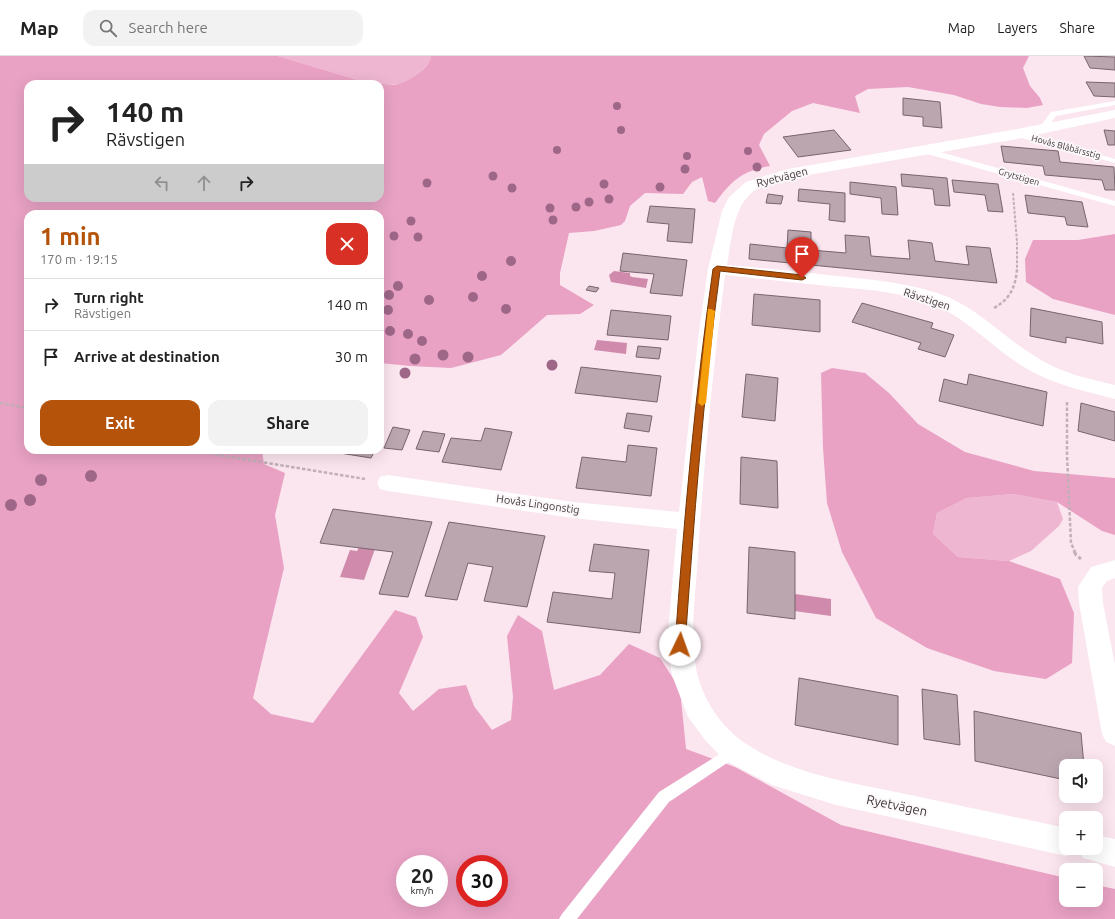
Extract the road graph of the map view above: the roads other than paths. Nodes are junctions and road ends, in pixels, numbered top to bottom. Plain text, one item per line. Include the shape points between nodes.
1 (1115, 103) edge
2 (1115, 114) edge
3 (1043, 128) junction
4 (1017, 134) junction
5 (923, 150) junction
6 (1115, 160) edge
7 (1115, 204) edge
8 (717, 269) junction
9 (1115, 392) edge
10 (388, 483) road end
11 (689, 522) junction
12 (1107, 571) edge
13 (1115, 734) edge
14 (734, 750) junction
15 (1059, 840) edge
16 (1103, 850) edge
17 (1115, 853) edge
18 (567, 919) edge

1 - 3 lane via 1054,114
2 - 3 street, Ryetvägen
3 - 4 street, Ryetvägen
4 - 5 street, Ryetvägen
4 - 6 lane, Hovås Blåbärsstig
5 - 7 lane, Grytstigen
5 - 8 street, Ryetvägen via 788,174 752,185 734,200
8 - 9 street, Rävstigen via 907,290 942,302 974,319 1022,358 1044,371
8 - 11 street, Ryetvägen via 708,331
10 - 11 street, Hovås Lingonstig via 573,510
11 - 14 street, Ryetvägen via 680,645 685,675 697,709 714,732
12 - 13 street via 1090,587
14 - 15 street, Ryetvägen via 782,776 836,792
14 - 18 lane via 664,797
16 - 17 street

